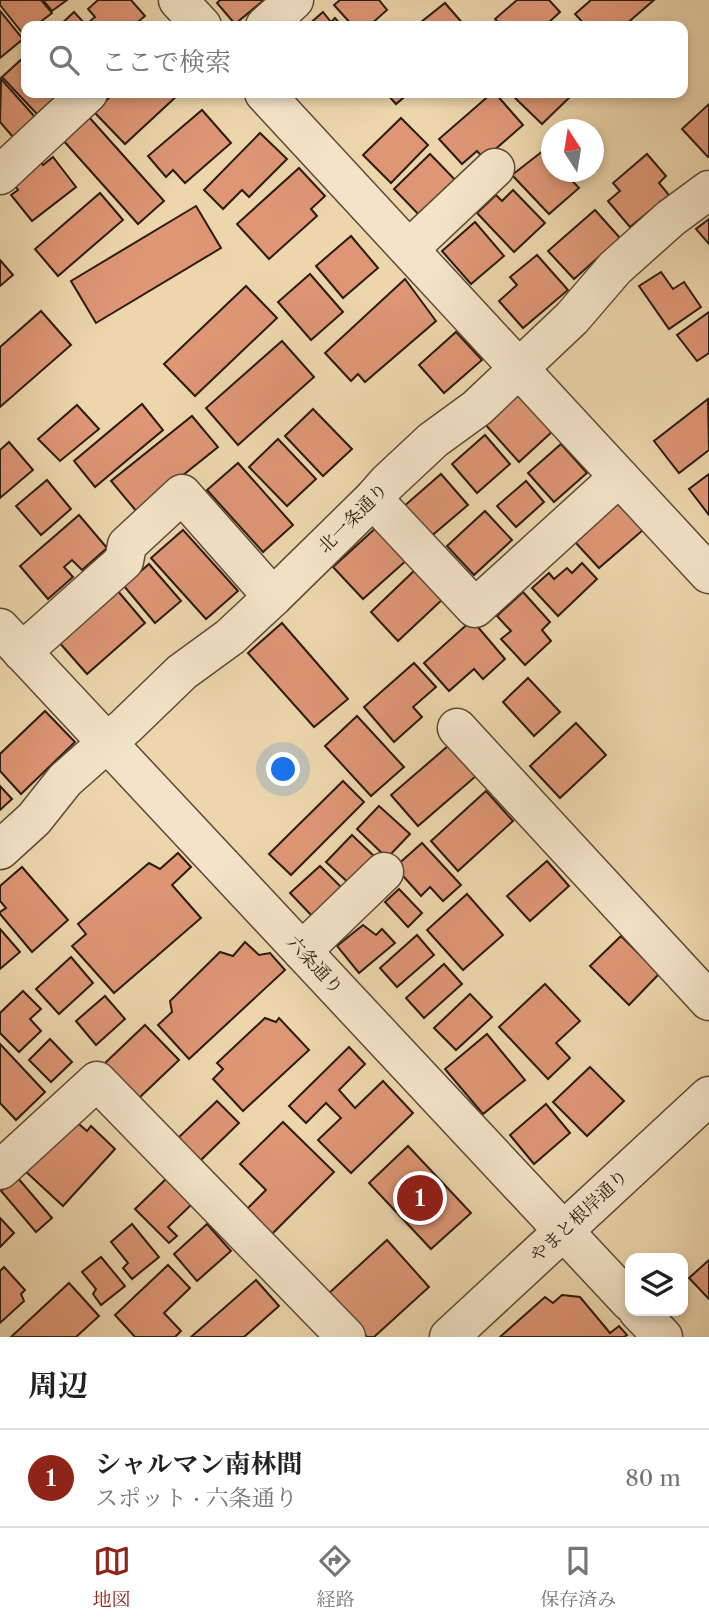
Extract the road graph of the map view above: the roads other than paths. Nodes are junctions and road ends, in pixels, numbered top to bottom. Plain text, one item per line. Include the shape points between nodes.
1 (294, 0) edge
2 (271, 21) edge
3 (83, 98) edge
4 (269, 98) edge
5 (495, 168) dead end
6 (0, 175) edge
7 (709, 190) edge
8 (408, 249) junction
9 (518, 368) junction
10 (619, 477) junction
11 (373, 499) junction
12 (709, 573) edge
13 (273, 597) junction
14 (11, 640) edge
15 (457, 728) dead end
16 (107, 743) junction
17 (0, 850) edge
18 (384, 872) dead end
19 (302, 951) junction
20 (709, 1001) edge
21 (709, 1096) edge
22 (0, 1170) edge
23 (562, 1230) junction
24 (625, 1297) edge
25 (643, 1316) edge
26 (346, 1337) edge
27 (449, 1337) edge
28 (663, 1337) edge

1 - 2 street
3 - 6 street
4 - 8 street
5 - 8 street
7 - 9 street, 北一条通り via 615,268 572,318
8 - 9 street
9 - 10 street
9 - 11 street, 北一条通り via 477,408 433,440
10 - 11 street via 475,608
10 - 12 street
11 - 13 street, 北一条通り
13 - 14 street via 182,494 127,545 124,561
13 - 16 street, 北一条通り via 230,637 182,672
14 - 16 street, 六条通り
15 - 20 street
16 - 17 street, 北一条通り via 65,780 34,819
16 - 19 street, 六条通り
18 - 19 street
19 - 23 street, 六条通り
21 - 23 street, やまと根岸通り
22 - 26 street via 97,1081
23 - 24 street, 六条通り
23 - 27 street, やまと根岸通り
25 - 28 street

